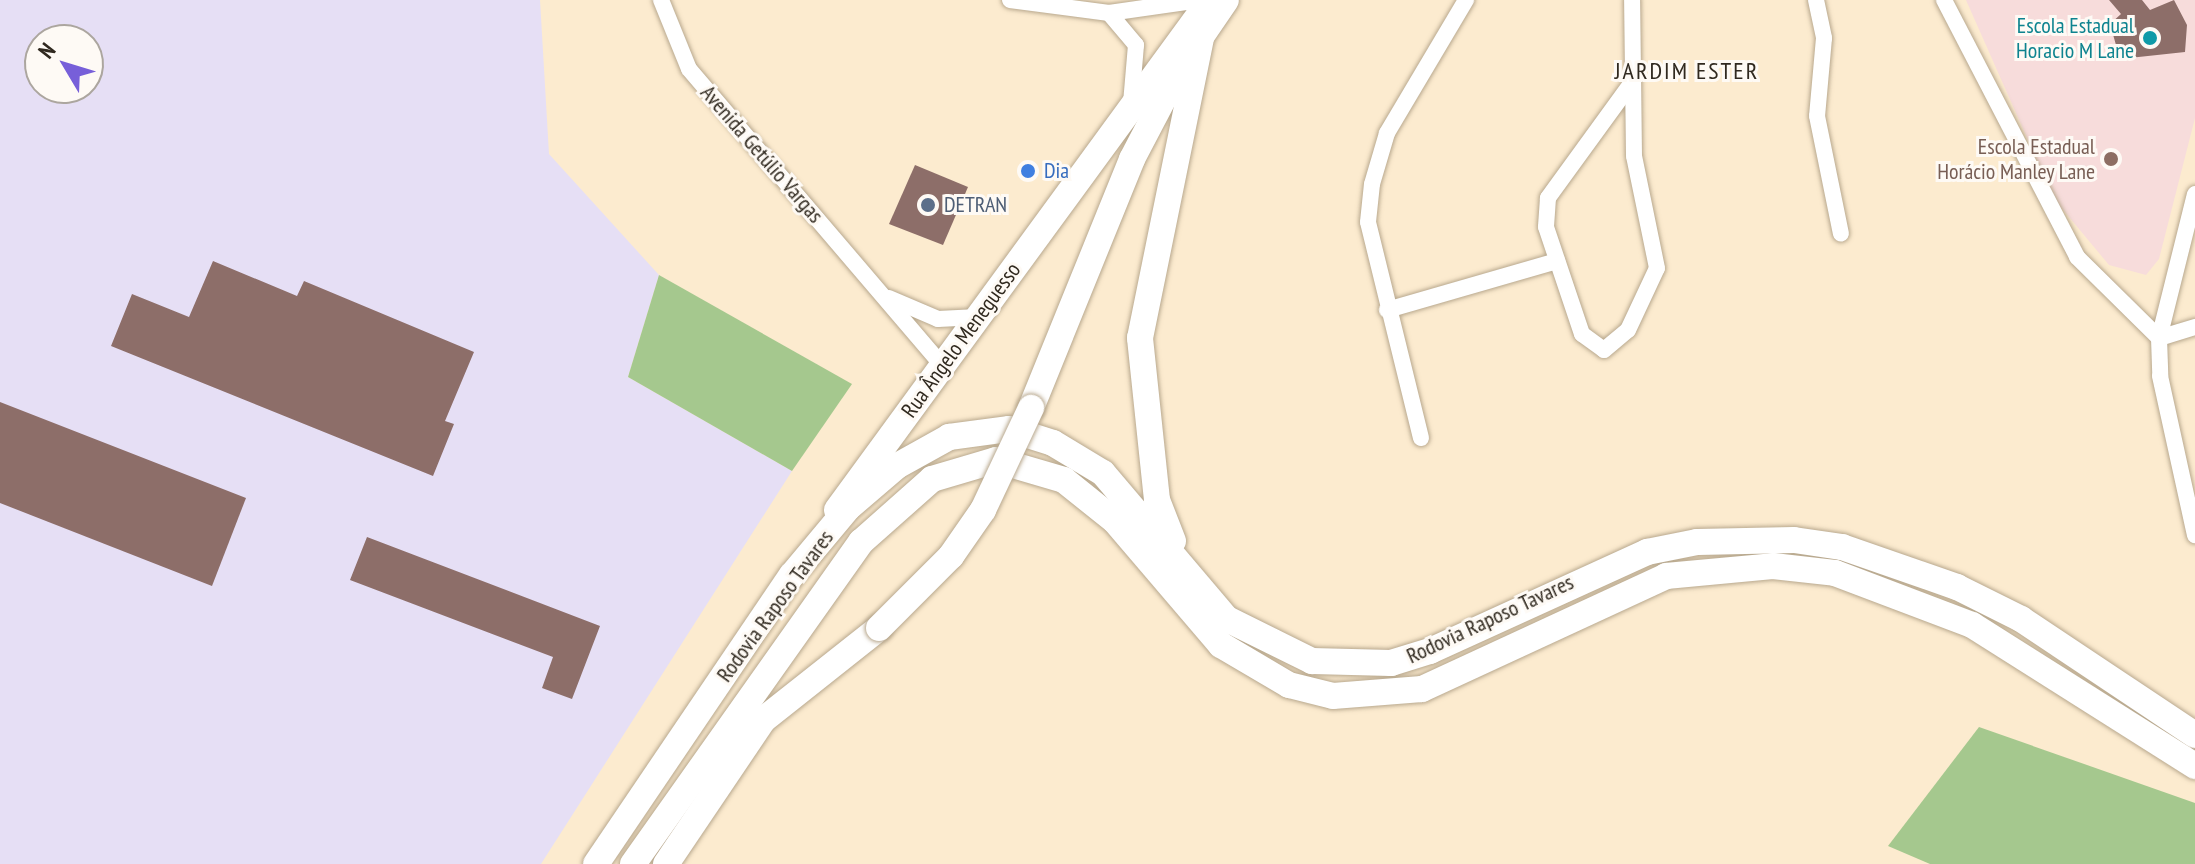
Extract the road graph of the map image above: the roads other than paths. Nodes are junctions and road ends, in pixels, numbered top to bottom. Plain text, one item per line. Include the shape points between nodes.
1 (661, 0) edge
2 (1010, 0) edge
3 (1200, 0) edge
4 (1210, 0) edge
5 (1226, 0) edge
6 (1466, 0) edge
7 (1632, 0) edge
8 (1816, 0) edge
9 (1944, 0) edge
10 (1109, 13) junction
11 (1201, 39) junction
12 (1630, 85) junction
13 (1131, 104) junction
14 (2195, 194) edge
15 (1841, 234) dead end
16 (1557, 261) junction
17 (884, 296) junction
18 (1387, 310) junction
19 (978, 317) junction
20 (2195, 327) edge
21 (2159, 338) junction
22 (943, 366) junction
23 (1421, 438) dead end
24 (2195, 535) edge
25 (1184, 570) junction
26 (792, 575) junction
27 (2195, 735) edge
28 (2195, 766) edge
29 (596, 864) edge
30 (633, 864) edge
31 (666, 864) edge

1 - 17 street, Avenida Getúlio Vargas via 689,69
2 - 10 street
3 - 10 street
4 - 13 main road, Rua Ângelo Meneguesso
5 - 11 main road
6 - 18 street via 1387,133 1372,184 1368,222
7 - 12 street
8 - 15 street via 1824,38 1817,116
9 - 21 street via 2077,257
10 - 13 street via 1136,45
11 - 25 main road via 1140,338 1157,500
11 - 31 main road, bridge via 1132,159 1031,408 983,510 951,556 879,628 763,720
12 - 16 street via 1548,198 1546,227
12 - 16 street via 1638,181 1658,251 1634,317 1614,346 1604,350 1582,334
13 - 19 main road, Rua Ângelo Meneguesso
14 - 21 street
16 - 18 street
17 - 19 street, Avenida Getúlio Vargas via 938,319
17 - 22 street, Avenida Getúlio Vargas
18 - 23 street
19 - 22 main road, Rua Ângelo Meneguesso
20 - 21 street
21 - 24 street via 2160,376
22 - 26 main road, Rua Ângelo Meneguesso
25 - 26 main road, Rodovia Raposo Tavares via 1103,473 1053,443 1009,429 949,437 897,466 848,508
25 - 27 main road, Rodovia Raposo Tavares via 1251,637 1312,661 1354,665 1430,651 1647,552 1746,539 1842,547 1957,587 2021,619
26 - 29 main road, Rodovia Raposo Tavares
28 - 30 main road, Rodovia Raposo Tavares via 1972,625 1835,573 1773,566 1666,576 1422,689 1333,696 1289,685 1221,645 1115,521 1064,480 996,460 932,479 861,542

